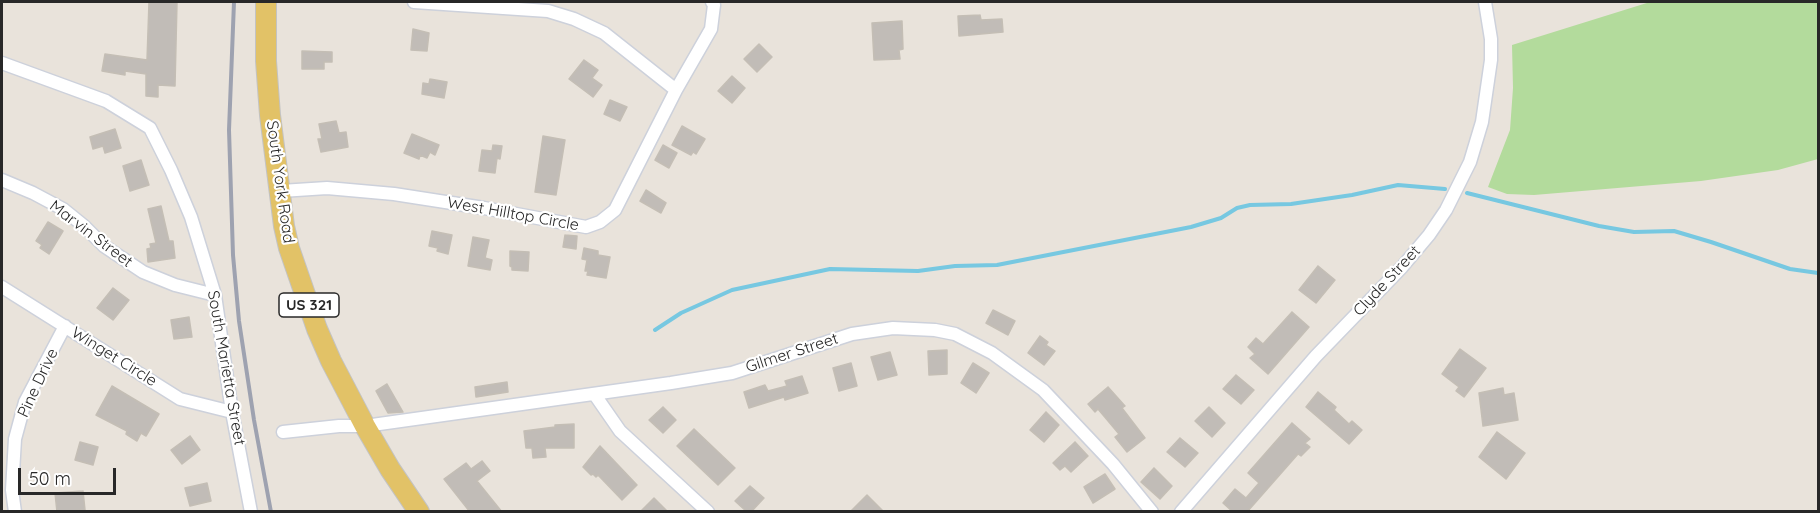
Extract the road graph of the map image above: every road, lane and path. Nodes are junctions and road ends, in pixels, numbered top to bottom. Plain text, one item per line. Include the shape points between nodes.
1 (266, 2) edge
2 (414, 2) edge
3 (712, 2) edge
4 (1485, 2) edge
5 (2, 63) edge
6 (676, 90) junction
7 (2, 180) edge
8 (281, 191) junction
9 (2, 287) edge
10 (215, 295) junction
11 (64, 326) junction
12 (595, 395) junction
13 (232, 412) junction
14 (365, 426) junction
15 (283, 432) dead end
16 (15, 512) edge
17 (251, 512) edge
18 (420, 512) edge
19 (708, 512) edge
20 (1152, 512) edge
21 (1181, 512) edge

1 - 8 main road, South York Road / US 321 via 270,115
2 - 6 street via 548,11 574,19 604,33
3 - 6 street, West Hilltop Circle via 711,29
4 - 21 street, Clyde Street via 1491,60 1482,122 1470,162 1446,210 1402,267 1316,356
5 - 10 street, South Marietta Street via 106,101 150,128 191,217
6 - 8 street, West Hilltop Circle via 615,210 586,228 394,194 327,188
7 - 10 street, Marvin Street via 63,209 104,246 143,272
8 - 14 main road, South York Road / US 321 via 284,225 302,288 327,350
9 - 11 street, Winget Circle
10 - 13 street, South Marietta Street
11 - 13 street, Winget Circle via 180,399
11 - 16 street, Pine Drive via 25,402 15,439
12 - 14 street, Gilmer Street
12 - 19 street via 620,430
12 - 20 street, Gilmer Street via 732,373 852,334 893,328 955,334 992,353 1043,390
13 - 17 street, South Marietta Street
14 - 15 street
14 - 18 main road, South York Road / US 321

